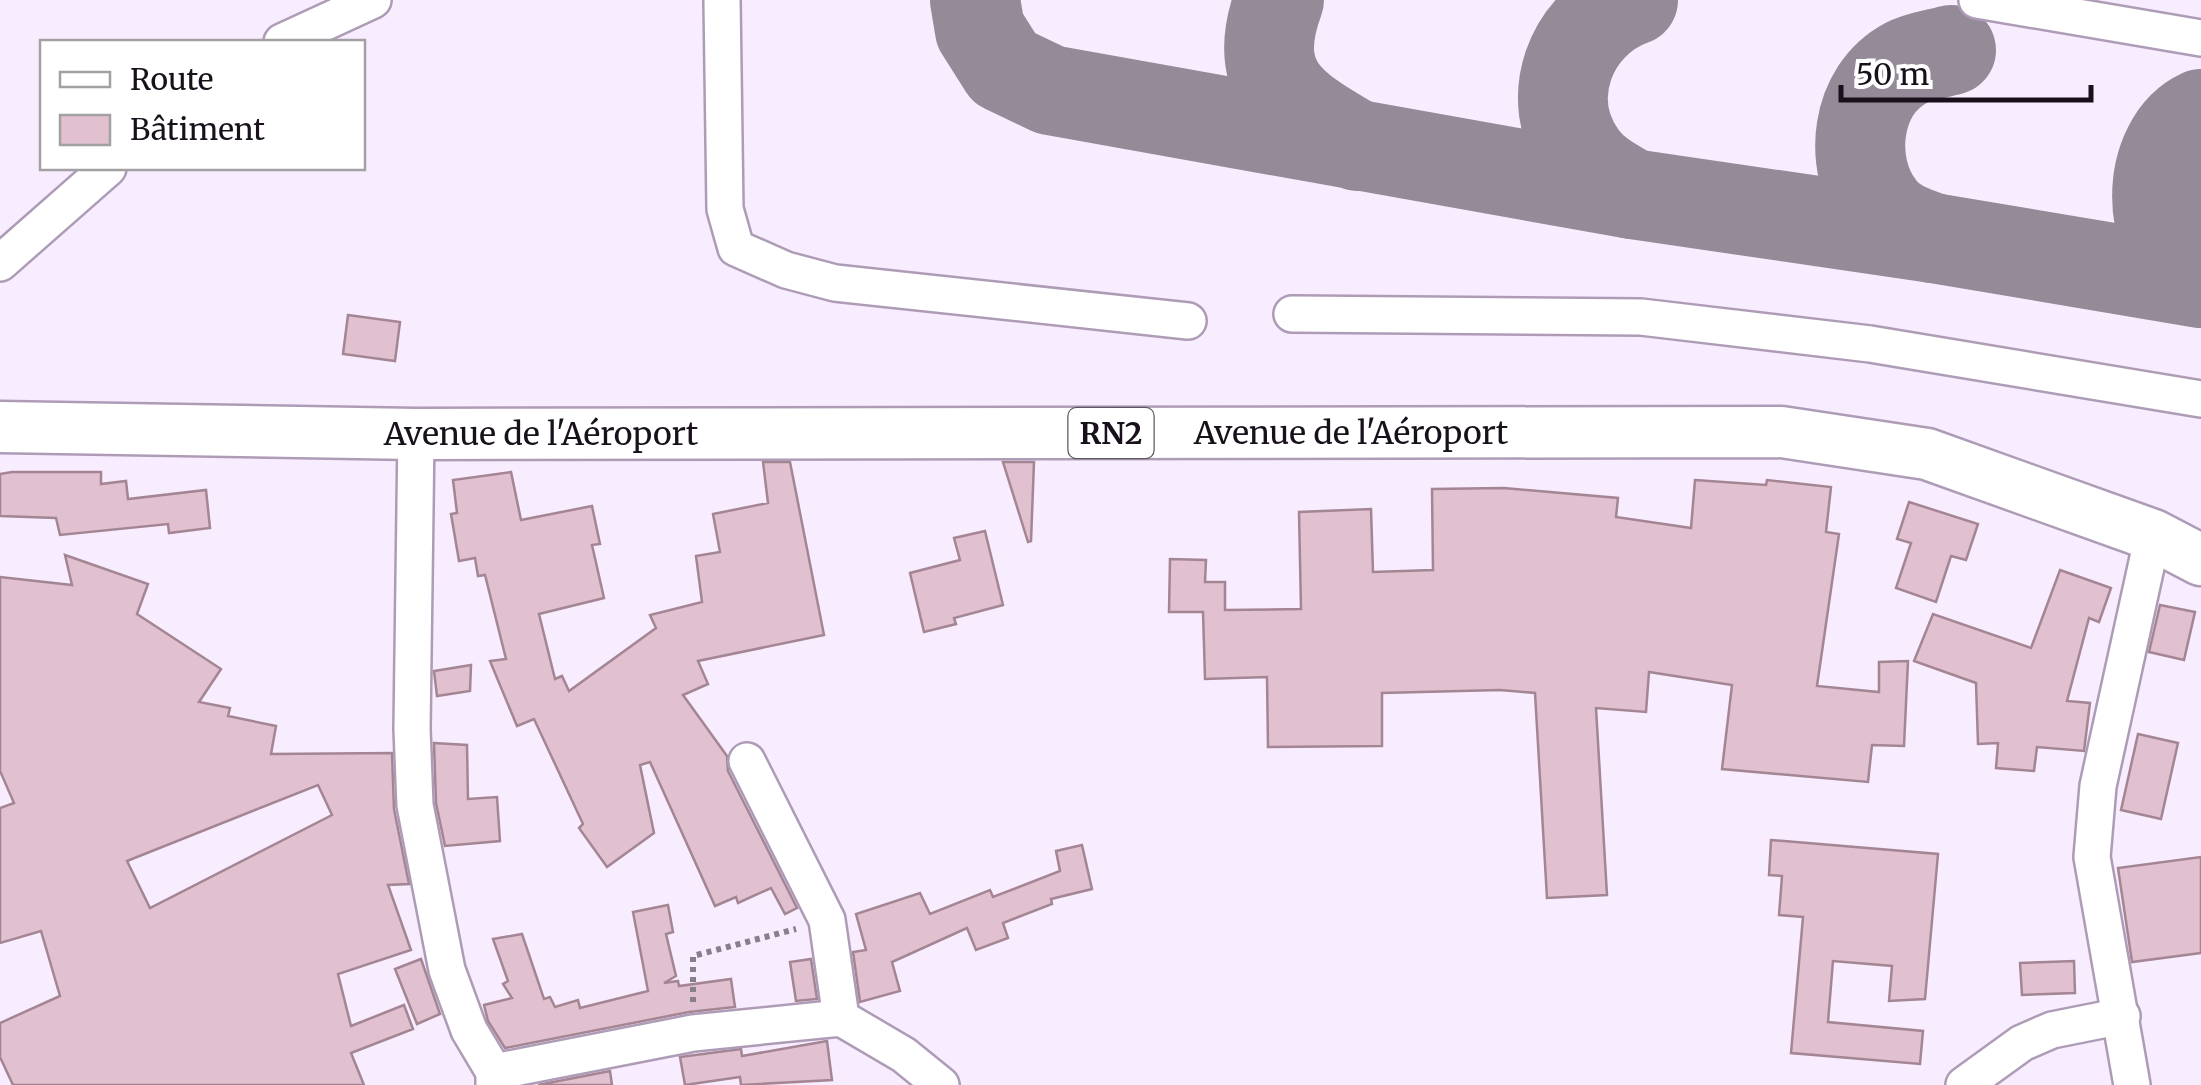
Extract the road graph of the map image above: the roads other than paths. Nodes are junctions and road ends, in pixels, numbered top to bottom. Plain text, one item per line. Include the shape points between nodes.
1 (373, 0) edge
2 (722, 0) edge
3 (1977, 0) edge
4 (2201, 38) edge
5 (286, 40) edge
6 (106, 170) edge
7 (0, 263) edge
8 (1292, 314) dead end
9 (1188, 320) dead end
10 (2201, 399) edge
11 (0, 427) edge
12 (416, 434) junction
13 (2153, 535) junction
14 (2201, 560) edge
15 (746, 760) dead end
16 (2122, 1016) junction
17 (841, 1018) junction
18 (494, 1078) edge
19 (940, 1085) edge
20 (1964, 1085) edge
21 (2132, 1085) edge

1 - 5 street
2 - 9 street via 725,209 736,248 835,283
3 - 4 street
6 - 7 street
8 - 10 street via 1641,317 1870,344
11 - 12 highway, Avenue de l'Aéroport / RN2
12 - 13 highway, Avenue de l'Aéroport / RN2 via 1781,432 1928,454
12 - 18 street via 414,805 447,970
13 - 14 highway, Avenue de l'Aéroport / RN2
13 - 16 street via 2098,786 2092,857
15 - 17 street via 827,920
16 - 20 street via 2022,1042
16 - 21 street
17 - 18 street via 693,1033
17 - 19 street

